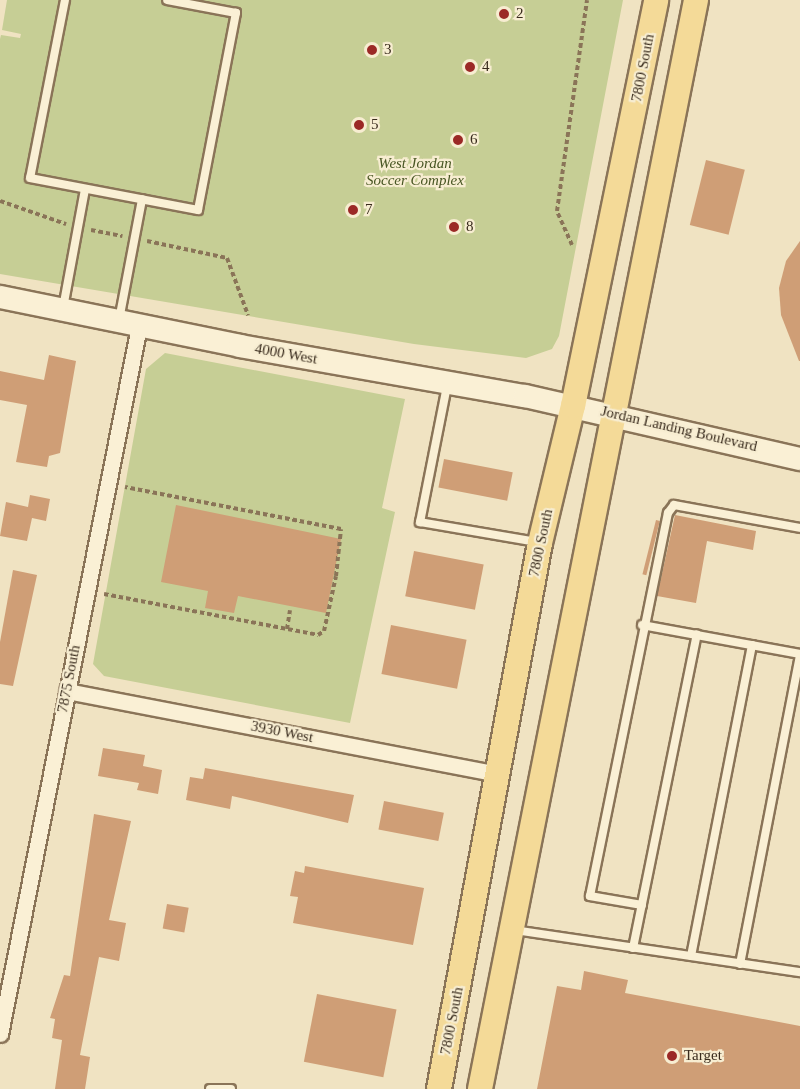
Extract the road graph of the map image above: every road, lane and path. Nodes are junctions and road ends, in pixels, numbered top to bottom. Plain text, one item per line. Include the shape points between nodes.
1 (65, 0) edge
2 (167, 0) edge
3 (587, 0) edge
4 (656, 0) edge
5 (696, 0) edge
6 (85, 189) junction
7 (142, 199) junction
8 (0, 201) edge
9 (66, 224) dead end
10 (91, 230) dead end
11 (122, 236) dead end
12 (146, 240) dead end
13 (572, 245) dead end
14 (0, 297) edge
15 (62, 310) junction
16 (248, 315) dead end
17 (129, 323) junction
18 (448, 381) junction
19 (573, 406) junction
20 (614, 414) junction
21 (795, 456) edge
22 (125, 487) dead end
23 (800, 528) edge
24 (540, 543) junction
25 (104, 594) dead end
26 (290, 610) dead end
27 (642, 625) junction
28 (287, 629) junction
29 (697, 634) junction
30 (752, 645) junction
31 (800, 655) edge
32 (67, 691) junction
33 (498, 774) junction
34 (642, 905) junction
35 (510, 930) junction
36 (633, 948) junction
37 (691, 956) junction
38 (740, 963) junction
39 (800, 972) edge
40 (0, 1034) edge
41 (210, 1089) edge
42 (231, 1089) edge
43 (439, 1089) edge
44 (480, 1089) edge

1 - 6 lane via 30,178
2 - 7 lane via 236,14 198,210
3 - 13 path via 557,211
4 - 19 main road, 7800 South
5 - 20 main road
6 - 7 lane
6 - 15 lane
7 - 17 lane
8 - 9 path
10 - 11 path
12 - 16 path via 227,258
14 - 15 main road, 4000 West
15 - 17 main road, 4000 West
17 - 18 main road, 4000 West
17 - 32 street, 7875 South
18 - 19 main road, 4000 West
18 - 24 lane via 420,522
19 - 20 main road, Jordan Landing Boulevard
19 - 24 main road, 7800 South
20 - 21 main road, Jordan Landing Boulevard
20 - 35 main road
22 - 28 path via 341,529 324,631 318,635
23 - 27 lane via 674,505 668,513
24 - 33 main road, 7800 South
25 - 28 path
26 - 28 path
27 - 29 lane
27 - 34 lane via 590,897
29 - 30 lane
29 - 34 lane
30 - 31 lane
30 - 37 lane
31 - 38 lane
32 - 33 street, 3930 West
32 - 40 street, 7875 South
33 - 43 main road, 7800 South
34 - 36 lane
35 - 36 lane
35 - 44 main road
36 - 37 lane
37 - 38 lane
38 - 39 lane
41 - 42 lane

